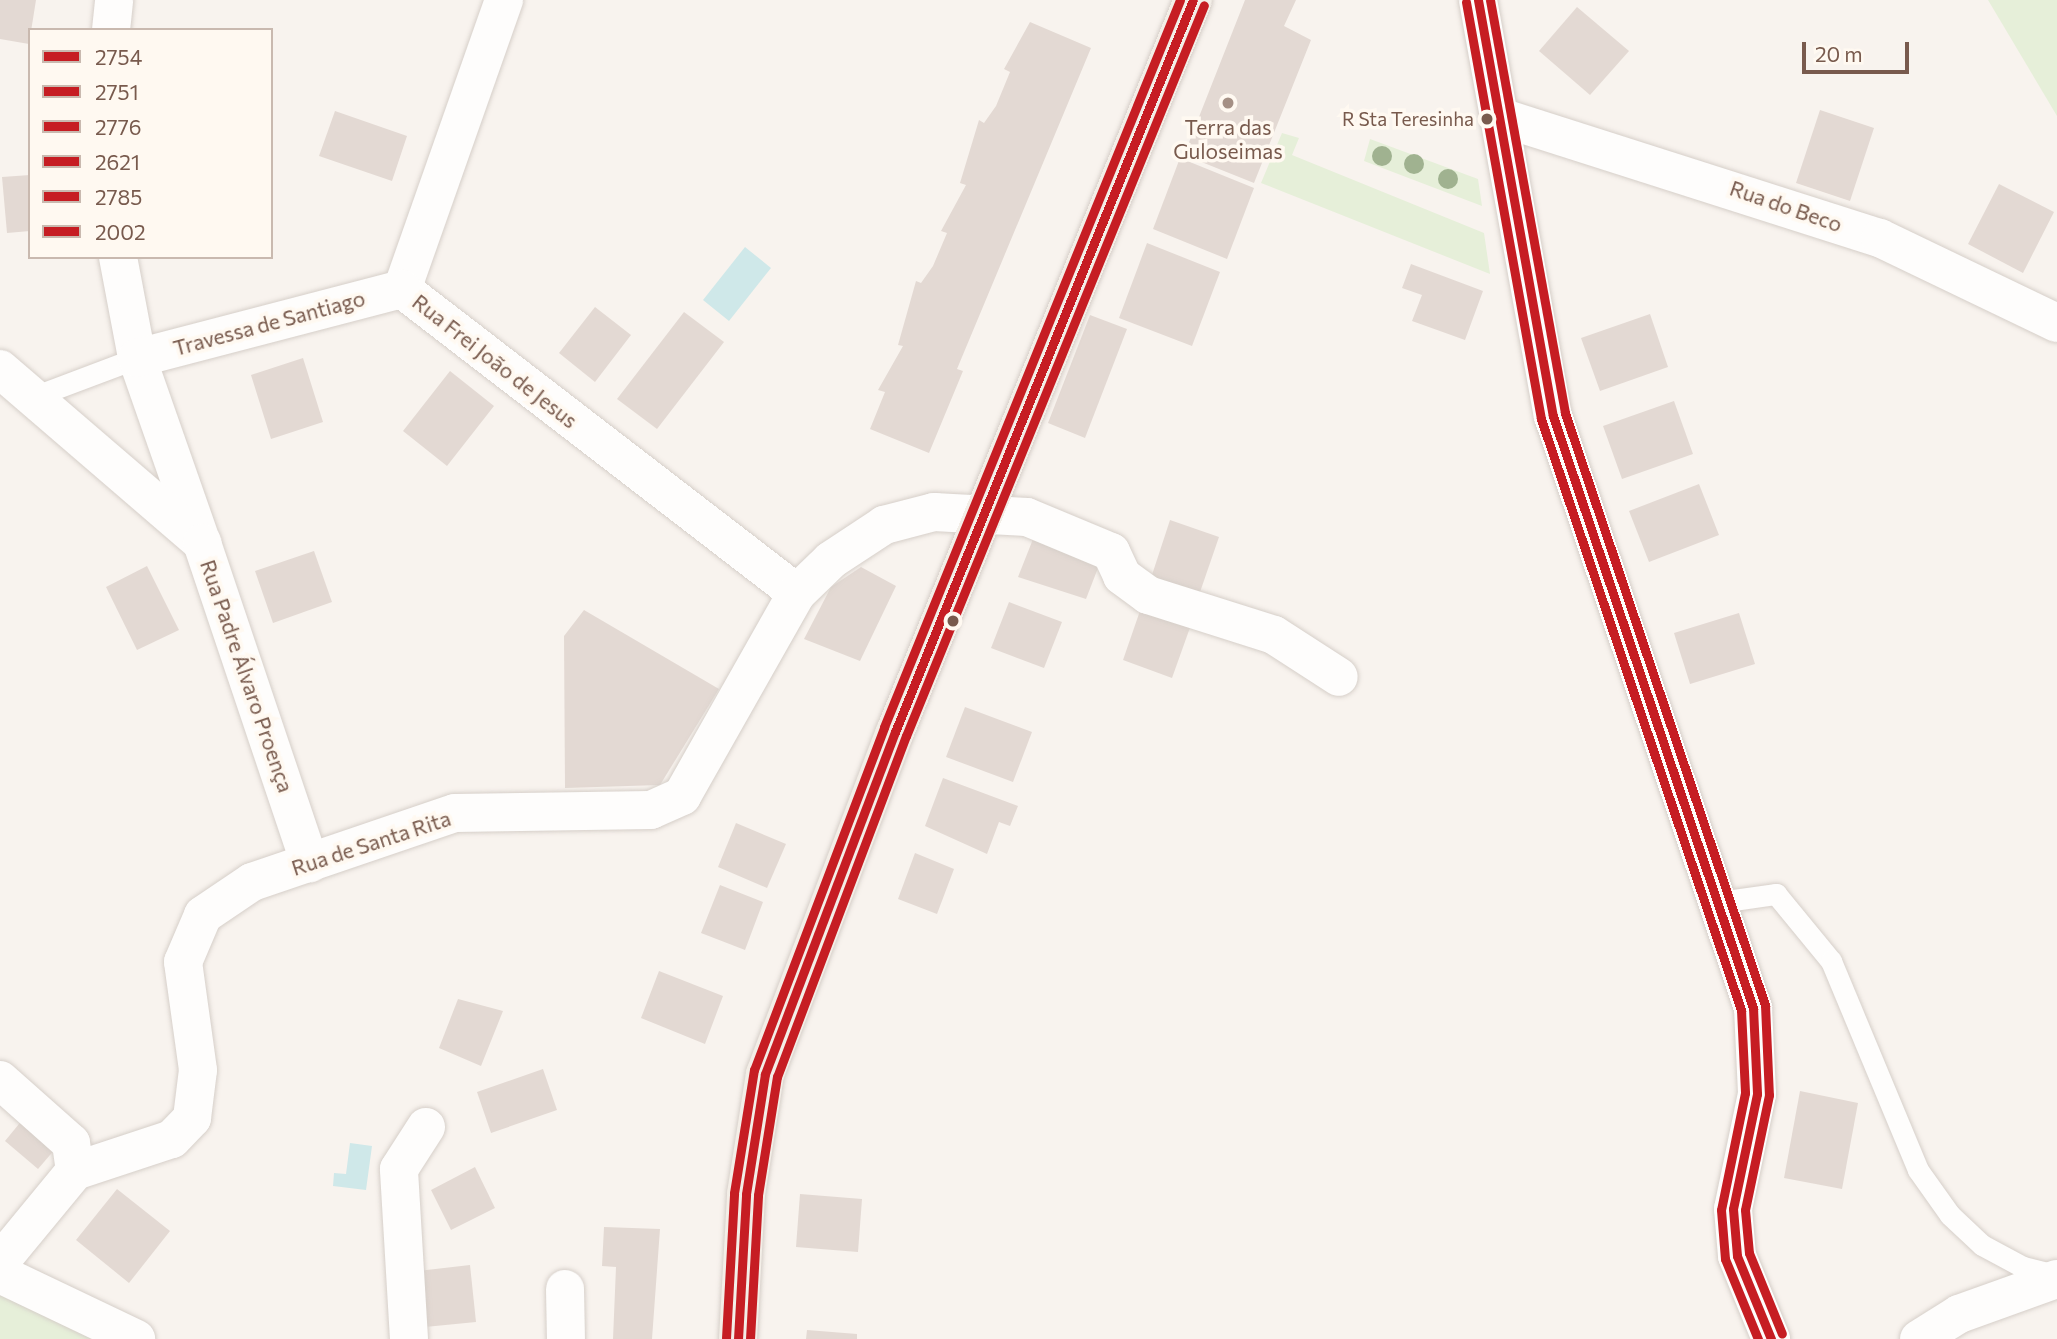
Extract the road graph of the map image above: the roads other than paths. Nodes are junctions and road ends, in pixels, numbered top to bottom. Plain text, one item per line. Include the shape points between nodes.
1 (114, 0) edge
2 (504, 0) edge
3 (1193, 0) edge
4 (1479, 0) edge
5 (111, 28) edge
6 (1503, 118) junction
7 (118, 259) edge
8 (402, 289) junction
9 (2057, 323) edge
10 (136, 358) junction
11 (0, 369) edge
12 (33, 397) junction
13 (987, 510) junction
14 (202, 543) junction
15 (797, 593) junction
16 (1339, 677) dead end
17 (310, 863) junction
18 (1719, 902) junction
19 (0, 1080) edge
20 (426, 1127) dead end
21 (75, 1171) junction
22 (0, 1262) edge
23 (0, 1273) edge
24 (2057, 1277) edge
25 (565, 1289) dead end
26 (136, 1339) edge
27 (409, 1339) edge
28 (566, 1339) edge
29 (738, 1339) edge
30 (1771, 1339) edge
31 (1919, 1339) edge

1 - 5 street
2 - 8 street, Rua Frei João de Jesus
3 - 13 main road
4 - 6 street
6 - 9 street, Rua do Beco via 1880,238
6 - 18 street via 1526,286 1553,416
7 - 10 street
8 - 10 street, Travessa de Santiago
8 - 15 street, Rua Frei João de Jesus
10 - 12 lane
10 - 14 street
11 - 12 street, Rua Padre Álvaro Proença
12 - 14 street, Rua Padre Álvaro Proença
13 - 15 street, Rua de Santa Rita via 934,512 884,525 831,560
13 - 16 street, Rua de Santa Rita via 1027,517 1111,552 1122,576 1149,595 1274,635
13 - 29 main road via 765,1074 746,1194
14 - 17 street, Rua Padre Álvaro Proença
15 - 17 street, Rua de Santa Rita via 682,796 651,810 455,813
17 - 21 street, Rua de Santa Rita via 252,882 203,915 183,962 198,1070 192,1118 172,1139
18 - 24 lane via 1776,894 1831,961 1918,1170 1950,1215 1982,1245 2023,1268
18 - 30 street via 1753,1008 1759,1051 1746,1166 1733,1209 1737,1256
19 - 21 street via 71,1143
20 - 27 street via 398,1169
21 - 22 street
23 - 26 street
24 - 31 street via 1959,1314
25 - 28 street

